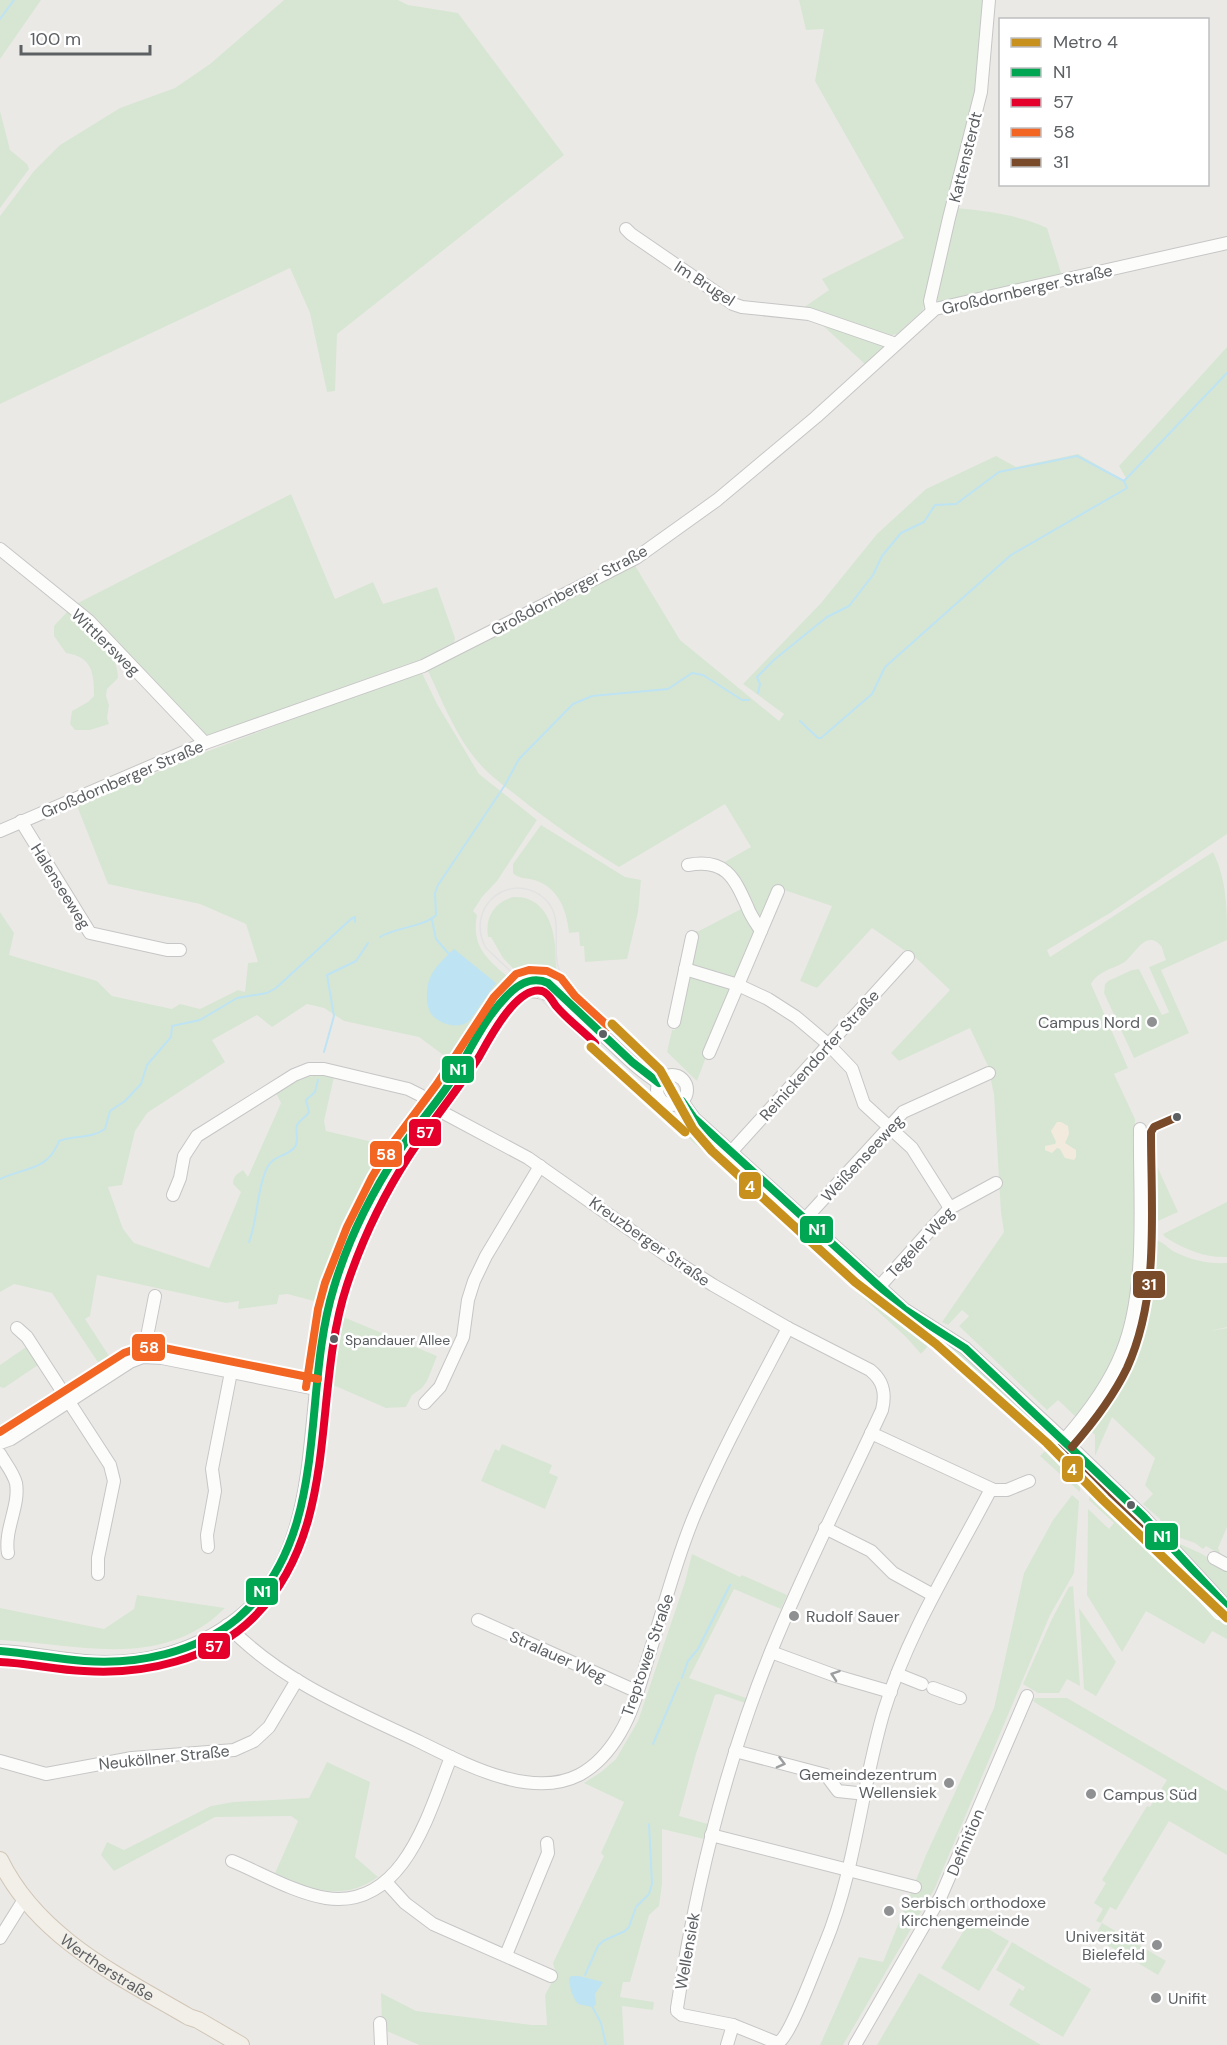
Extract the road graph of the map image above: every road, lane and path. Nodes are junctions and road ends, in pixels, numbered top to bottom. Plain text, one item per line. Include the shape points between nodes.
1 (989, 0) edge
2 (626, 229) dead end
3 (1227, 243) edge
4 (932, 311) junction
5 (896, 344) junction
6 (0, 549) edge
7 (205, 743) junction
8 (21, 821) junction
9 (0, 831) edge
10 (688, 865) dead end
11 (778, 891) dead end
12 (761, 931) junction
13 (692, 937) dead end
14 (180, 950) dead end
15 (908, 957) dead end
16 (685, 969) junction
17 (738, 985) junction
18 (674, 1022) dead end
19 (828, 1044) junction
20 (709, 1053) dead end
21 (989, 1073) dead end
22 (659, 1083) junction
23 (682, 1101) junction
24 (434, 1106) junction
25 (889, 1125) junction
26 (1140, 1129) dead end
27 (730, 1152) junction
28 (540, 1166) junction
29 (996, 1183) dead end
30 (173, 1195) dead end
31 (950, 1208) junction
32 (805, 1219) junction
33 (879, 1287) junction
34 (155, 1296) dead end
35 (17, 1328) dead end
36 (788, 1328) junction
37 (144, 1357) junction
38 (870, 1370) joint
39 (231, 1372) junction
40 (316, 1389) junction
41 (69, 1401) junction
42 (425, 1402) dead end
43 (871, 1433) junction
44 (1064, 1440) junction
45 (0, 1443) edge
46 (0, 1454) edge
47 (1029, 1481) dead end
48 (991, 1490) junction
49 (825, 1528) junction
50 (208, 1547) dead end
51 (8, 1552) dead end
52 (1214, 1558) dead end
53 (1227, 1566) edge
54 (98, 1574) dead end
55 (933, 1595) junction
56 (1227, 1607) edge
57 (478, 1620) dead end
58 (227, 1625) junction
59 (0, 1651) edge
60 (771, 1652) junction
61 (897, 1674) junction
62 (297, 1680) junction
63 (638, 1692) junction
64 (891, 1692) junction
65 (1026, 1696) dead end
66 (960, 1698) dead end
67 (735, 1751) junction
68 (451, 1757) junction
69 (0, 1761) edge
70 (866, 1794) junction
71 (711, 1835) junction
72 (547, 1843) dead end
73 (0, 1860) edge
74 (232, 1861) dead end
75 (849, 1870) junction
76 (386, 1882) junction
77 (915, 1887) dead end
78 (25, 1898) junction
79 (0, 1938) edge
80 (506, 1955) junction
81 (551, 1976) dead end
82 (380, 2023) dead end
83 (733, 2025) junction
84 (241, 2045) edge
85 (381, 2045) edge
86 (727, 2045) edge
87 (855, 2045) edge

1 - 4 street, Kattensterdt via 981,92 930,301
2 - 5 street, Im Brugel via 733,304 809,314
3 - 4 street, Großdornberger Straße
4 - 5 street, Großdornberger Straße
5 - 7 street, Großdornberger Straße via 717,500 636,558 423,666
6 - 7 street, Wittlersweg via 89,621
7 - 8 street, Großdornberger Straße
8 - 9 street, Großdornberger Straße
8 - 14 street, Halenseeweg via 90,933
10 - 12 street via 711,864 731,874
11 - 12 street
12 - 17 street
13 - 16 street
15 - 19 street, Reinickendorfer Straße
16 - 17 street
16 - 18 street
17 - 19 street via 783,1008
17 - 20 street
19 - 25 street via 852,1069 864,1104
19 - 27 street, Reinickendorfer Straße
21 - 25 street, Weißenseeweg via 903,1112
22 - 23 street via 658,1096 665,1104
22 - 23 street via 670,1075 682,1079 687,1090
22 - 24 street via 567,1003 554,986 537,980 521,983 507,998
23 - 27 street
24 - 28 street, Kreuzberger Straße
24 - 30 street, Kreuzberger Straße via 408,1089 309,1069 197,1136 184,1156
24 - 40 street via 381,1182 356,1232 328,1312
25 - 31 street via 912,1148
25 - 32 street, Weißenseeweg
26 - 44 street via 1139,1272 1133,1313 1111,1376 1092,1407
27 - 32 street
28 - 36 street, Kreuzberger Straße via 666,1255
28 - 42 street via 486,1256 468,1300 463,1337 440,1388
29 - 31 street, Tegeler Weg
31 - 33 street, Tegeler Weg
32 - 33 street
33 - 44 street via 909,1313 964,1348
34 - 37 street
35 - 41 street
36 - 38 street, Kreuzberger Straße
36 - 63 street, Treptower Straße via 693,1517
37 - 39 street
37 - 41 street via 122,1366
38 - 43 street, Wellensiek via 884,1395
39 - 40 street
39 - 50 street via 212,1469 215,1491
40 - 58 street via 309,1471 296,1527 265,1588
41 - 45 street
41 - 54 street via 110,1465 114,1481
43 - 48 street
43 - 49 street, Wellensiek
44 - 56 street via 1148,1521
46 - 51 street via 15,1481 16,1492
47 - 48 street via 1007,1490
48 - 55 street, Wellensiek
49 - 55 street via 871,1551 893,1574
49 - 60 street, Wellensiek
52 - 53 street
55 - 61 street, Wellensiek
57 - 63 street, Stralauer Weg
58 - 59 street via 188,1646 140,1660 85,1661
58 - 62 street, Treptower Straße via 259,1656
64 -> 60 street
60 - 67 street, Wellensiek
61 - 64 street, Wellensiek
61 - 66 street
62 - 68 street, Treptower Straße
62 - 69 street, Neuköllner Straße via 268,1727 254,1741 234,1750 132,1758 46,1774
63 - 68 street, Treptower Straße via 608,1750 578,1775 532,1783 511,1780
64 - 70 street, Wellensiek
65 - 87 street, Definition via 941,1896
67 -> 70 street via 826,1775 838,1791
67 - 71 street, Wellensiek
68 - 76 street via 413,1847
70 - 75 street, Wellensiek
71 - 75 street
71 - 83 street, Wellensiek via 677,2011
72 - 80 street via 548,1853
73 - 78 main road, Wertherstraße
74 - 76 street via 327,1898 356,1896
75 - 77 street
75 - 83 street, Wellensiek via 832,1928 783,2039 775,2042
76 - 80 street via 433,1924
78 - 79 street
78 - 84 main road, Wertherstraße via 62,1937 88,1957
80 - 81 street
82 - 85 street
83 - 86 street

